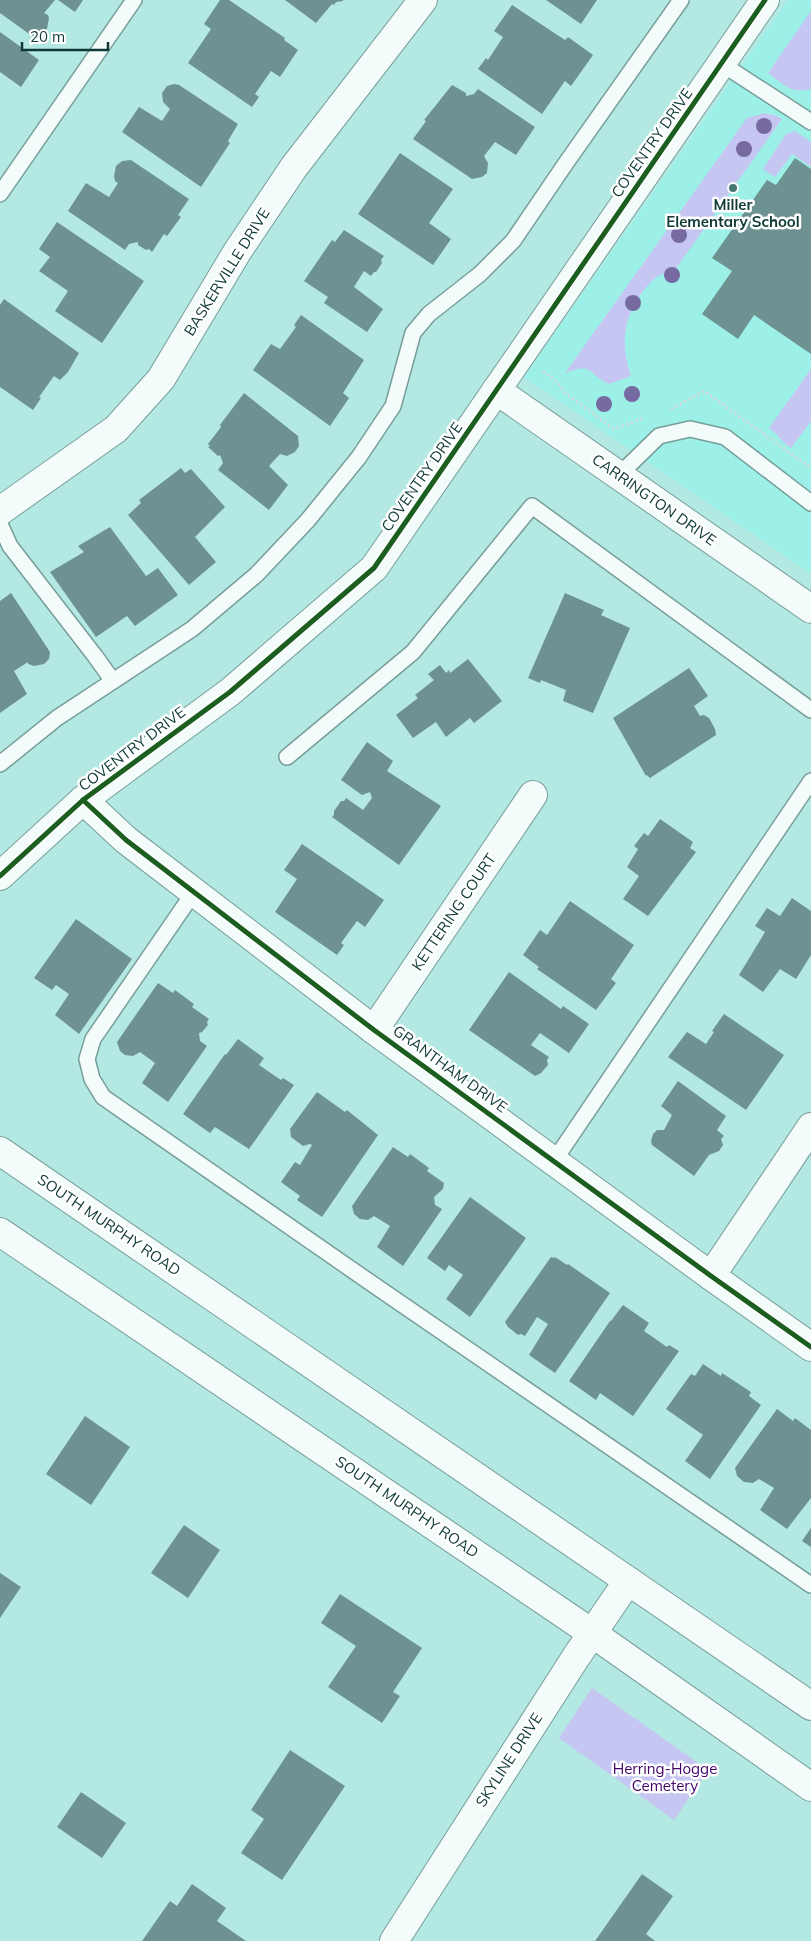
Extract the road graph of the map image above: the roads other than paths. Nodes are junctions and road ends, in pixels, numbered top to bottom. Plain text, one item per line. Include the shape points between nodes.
1 (134, 0) edge
2 (423, 0) edge
3 (681, 0) edge
4 (766, 0) edge
5 (722, 64) junction
6 (811, 122) edge
7 (0, 194) edge
8 (496, 390) junction
9 (619, 475) junction
10 (811, 503) edge
11 (0, 511) edge
12 (0, 524) edge
13 (811, 609) edge
14 (113, 681) junction
15 (811, 710) edge
16 (287, 757) dead end
17 (0, 764) edge
18 (811, 781) edge
19 (533, 795) dead end
20 (83, 800) junction
21 (0, 876) edge
22 (194, 892) junction
23 (374, 1030) junction
24 (811, 1127) edge
25 (0, 1151) edge
26 (554, 1161) junction
27 (0, 1232) edge
28 (711, 1276) junction
29 (811, 1347) edge
30 (628, 1581) junction
31 (811, 1585) edge
32 (592, 1633) junction
33 (811, 1706) edge
34 (811, 1788) edge
35 (394, 1941) edge

1 - 7 lane
2 - 11 street, BASKERVILLE DRIVE via 294,167 237,252 161,379 116,429
3 - 14 lane via 514,241 480,274 429,314 413,333 393,406 359,457 308,520 256,575 192,628
4 - 5 street, COVENTRY DRIVE
5 - 6 lane
5 - 8 street, COVENTRY DRIVE
8 - 9 street, CARRINGTON DRIVE
8 - 20 street, COVENTRY DRIVE via 374,568 230,692
9 - 10 lane via 660,436 690,428 725,437
9 - 13 street, CARRINGTON DRIVE
12 - 14 lane via 10,546
14 - 17 lane via 57,718
15 - 16 lane via 532,506 413,652
18 - 26 lane
19 - 23 street, KETTERING COURT
20 - 21 street, COVENTRY DRIVE
20 - 22 street, GRANTHAM DRIVE via 126,840
22 - 23 street, GRANTHAM DRIVE
22 - 31 lane via 93,1039 87,1059 92,1079 103,1097
23 - 26 street, GRANTHAM DRIVE
24 - 28 street
25 - 30 street, SOUTH MURPHY ROAD
26 - 28 street, GRANTHAM DRIVE
27 - 32 street, SOUTH MURPHY ROAD
28 - 29 street, GRANTHAM DRIVE
30 - 32 street, SKYLINE DRIVE
30 - 33 street, SOUTH MURPHY ROAD
32 - 34 street, SOUTH MURPHY ROAD
32 - 35 street, SKYLINE DRIVE

